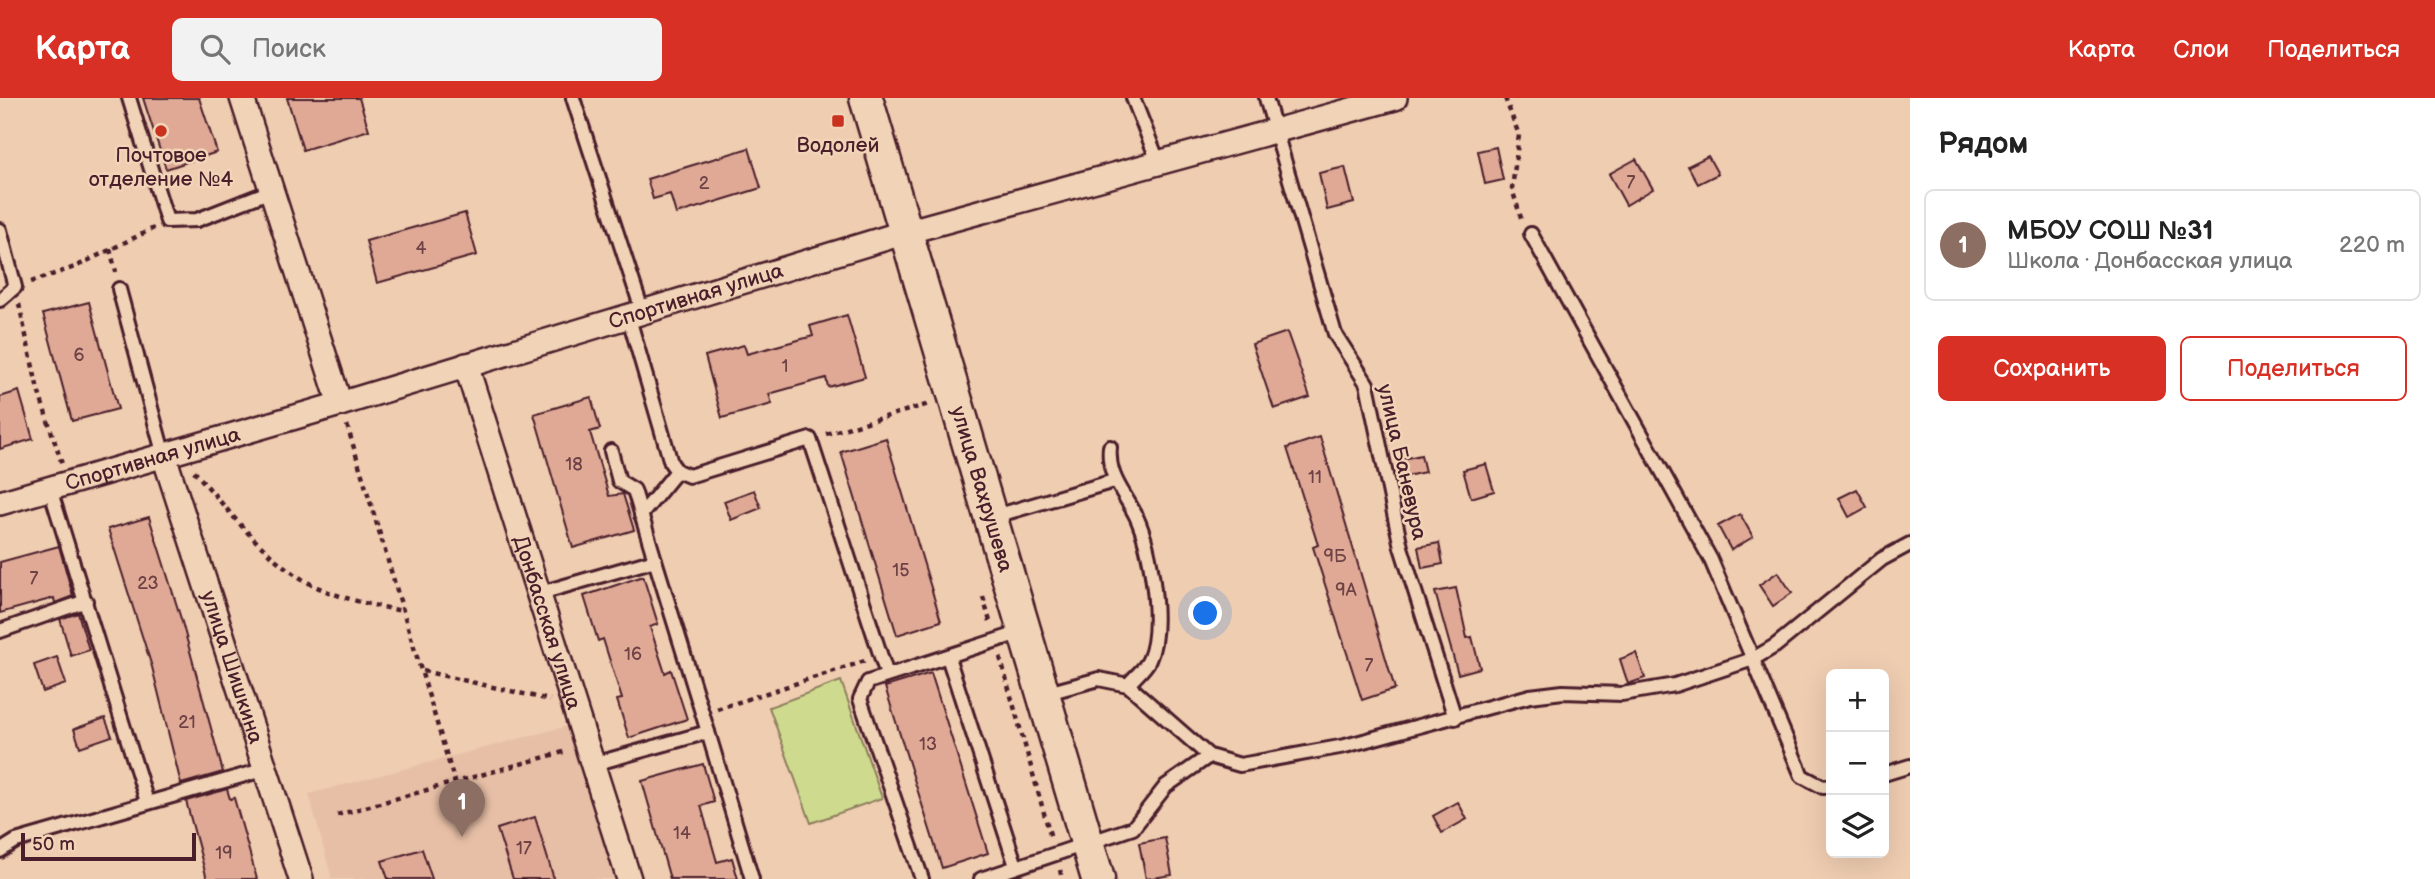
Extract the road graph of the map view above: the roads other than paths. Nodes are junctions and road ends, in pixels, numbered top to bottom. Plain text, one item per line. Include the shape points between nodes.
1 (129, 98) edge
2 (242, 98) edge
3 (573, 98) edge
4 (866, 98) edge
5 (1133, 98) edge
6 (1266, 98) edge
7 (1395, 98) edge
8 (1276, 132) junction
9 (1159, 164) junction
10 (271, 191) junction
11 (0, 230) edge
12 (906, 232) junction
13 (1531, 234) road end
14 (119, 289) road end
15 (0, 300) edge
16 (635, 313) junction
17 (466, 365) junction
18 (340, 404) junction
19 (1110, 447) dead end
20 (611, 451) dead end
21 (171, 454) junction
22 (677, 471) junction
23 (1114, 481) junction
24 (59, 486) junction
25 (0, 503) edge
26 (641, 515) junction
27 (989, 518) junction
28 (1910, 544) edge
29 (655, 560) junction
30 (537, 594) junction
31 (86, 601) junction
32 (0, 631) edge
33 (1025, 631) junction
34 (947, 657) junction
35 (1753, 659) junction
36 (887, 675) junction
37 (1128, 685) junction
38 (1043, 695) junction
39 (1455, 718) junction
40 (708, 732) junction
41 (591, 755) junction
42 (1209, 756) junction
43 (1910, 766) edge
44 (266, 769) junction
45 (1889, 772) edge
46 (1826, 787) edge
47 (146, 802) junction
48 (1089, 845) junction
49 (0, 851) edge
50 (1016, 866) junction
51 (301, 879) edge
52 (629, 879) edge
53 (752, 879) edge
54 (922, 879) edge
55 (981, 879) edge
56 (1098, 879) edge

1 - 10 lane via 167,221 197,220
2 - 10 street
3 - 16 lane
4 - 12 main road, улица Вахрушева
5 - 9 lane
6 - 8 lane, улица Баневура
7 - 8 street, Спортивная улица
8 - 9 street, Спортивная улица
8 - 39 lane, улица Баневура via 1335,334 1367,384 1401,547
9 - 12 street, Спортивная улица
10 - 18 street
11 - 15 lane via 15,287
12 - 16 street, Спортивная улица
12 - 27 main road, улица Вахрушева
13 - 35 lane via 1711,560
14 - 21 lane
16 - 17 street, Спортивная улица
16 - 22 lane via 671,463
17 - 18 street, Спортивная улица
17 - 30 street, Донбасская улица
18 - 21 street, Спортивная улица
19 - 23 lane
20 - 26 lane via 619,481 634,490
21 - 24 street, Спортивная улица
21 - 44 street, улица Шишкина
22 - 26 lane
22 - 36 lane via 689,476 810,439
23 - 27 lane
23 - 37 lane via 1137,517 1154,583 1149,660
24 - 25 street, Спортивная улица
24 - 31 lane
26 - 29 lane
27 - 33 main road, улица Вахрушева
28 - 35 lane via 1882,559
29 - 30 lane
29 - 40 lane
30 - 41 street, Донбасская улица
31 - 32 lane
31 - 47 lane
33 - 34 lane
33 - 38 main road, улица Вахрушева
34 - 36 lane
34 - 50 lane
35 - 39 lane via 1648,691 1530,696
35 - 46 lane via 1802,776
36 - 54 lane via 868,682 860,699
37 - 38 lane via 1098,679
37 - 42 lane
38 - 48 main road, улица Вахрушева
39 - 42 lane via 1345,746 1241,765
40 - 41 lane
40 - 53 lane
41 - 52 street, Донбасская улица
42 - 48 lane via 1166,786 1133,828
43 - 45 lane
44 - 47 lane
44 - 51 street, улица Шишкина
47 - 49 lane via 16,841
48 - 50 lane
48 - 56 main road, улица Вахрушева
50 - 55 lane

